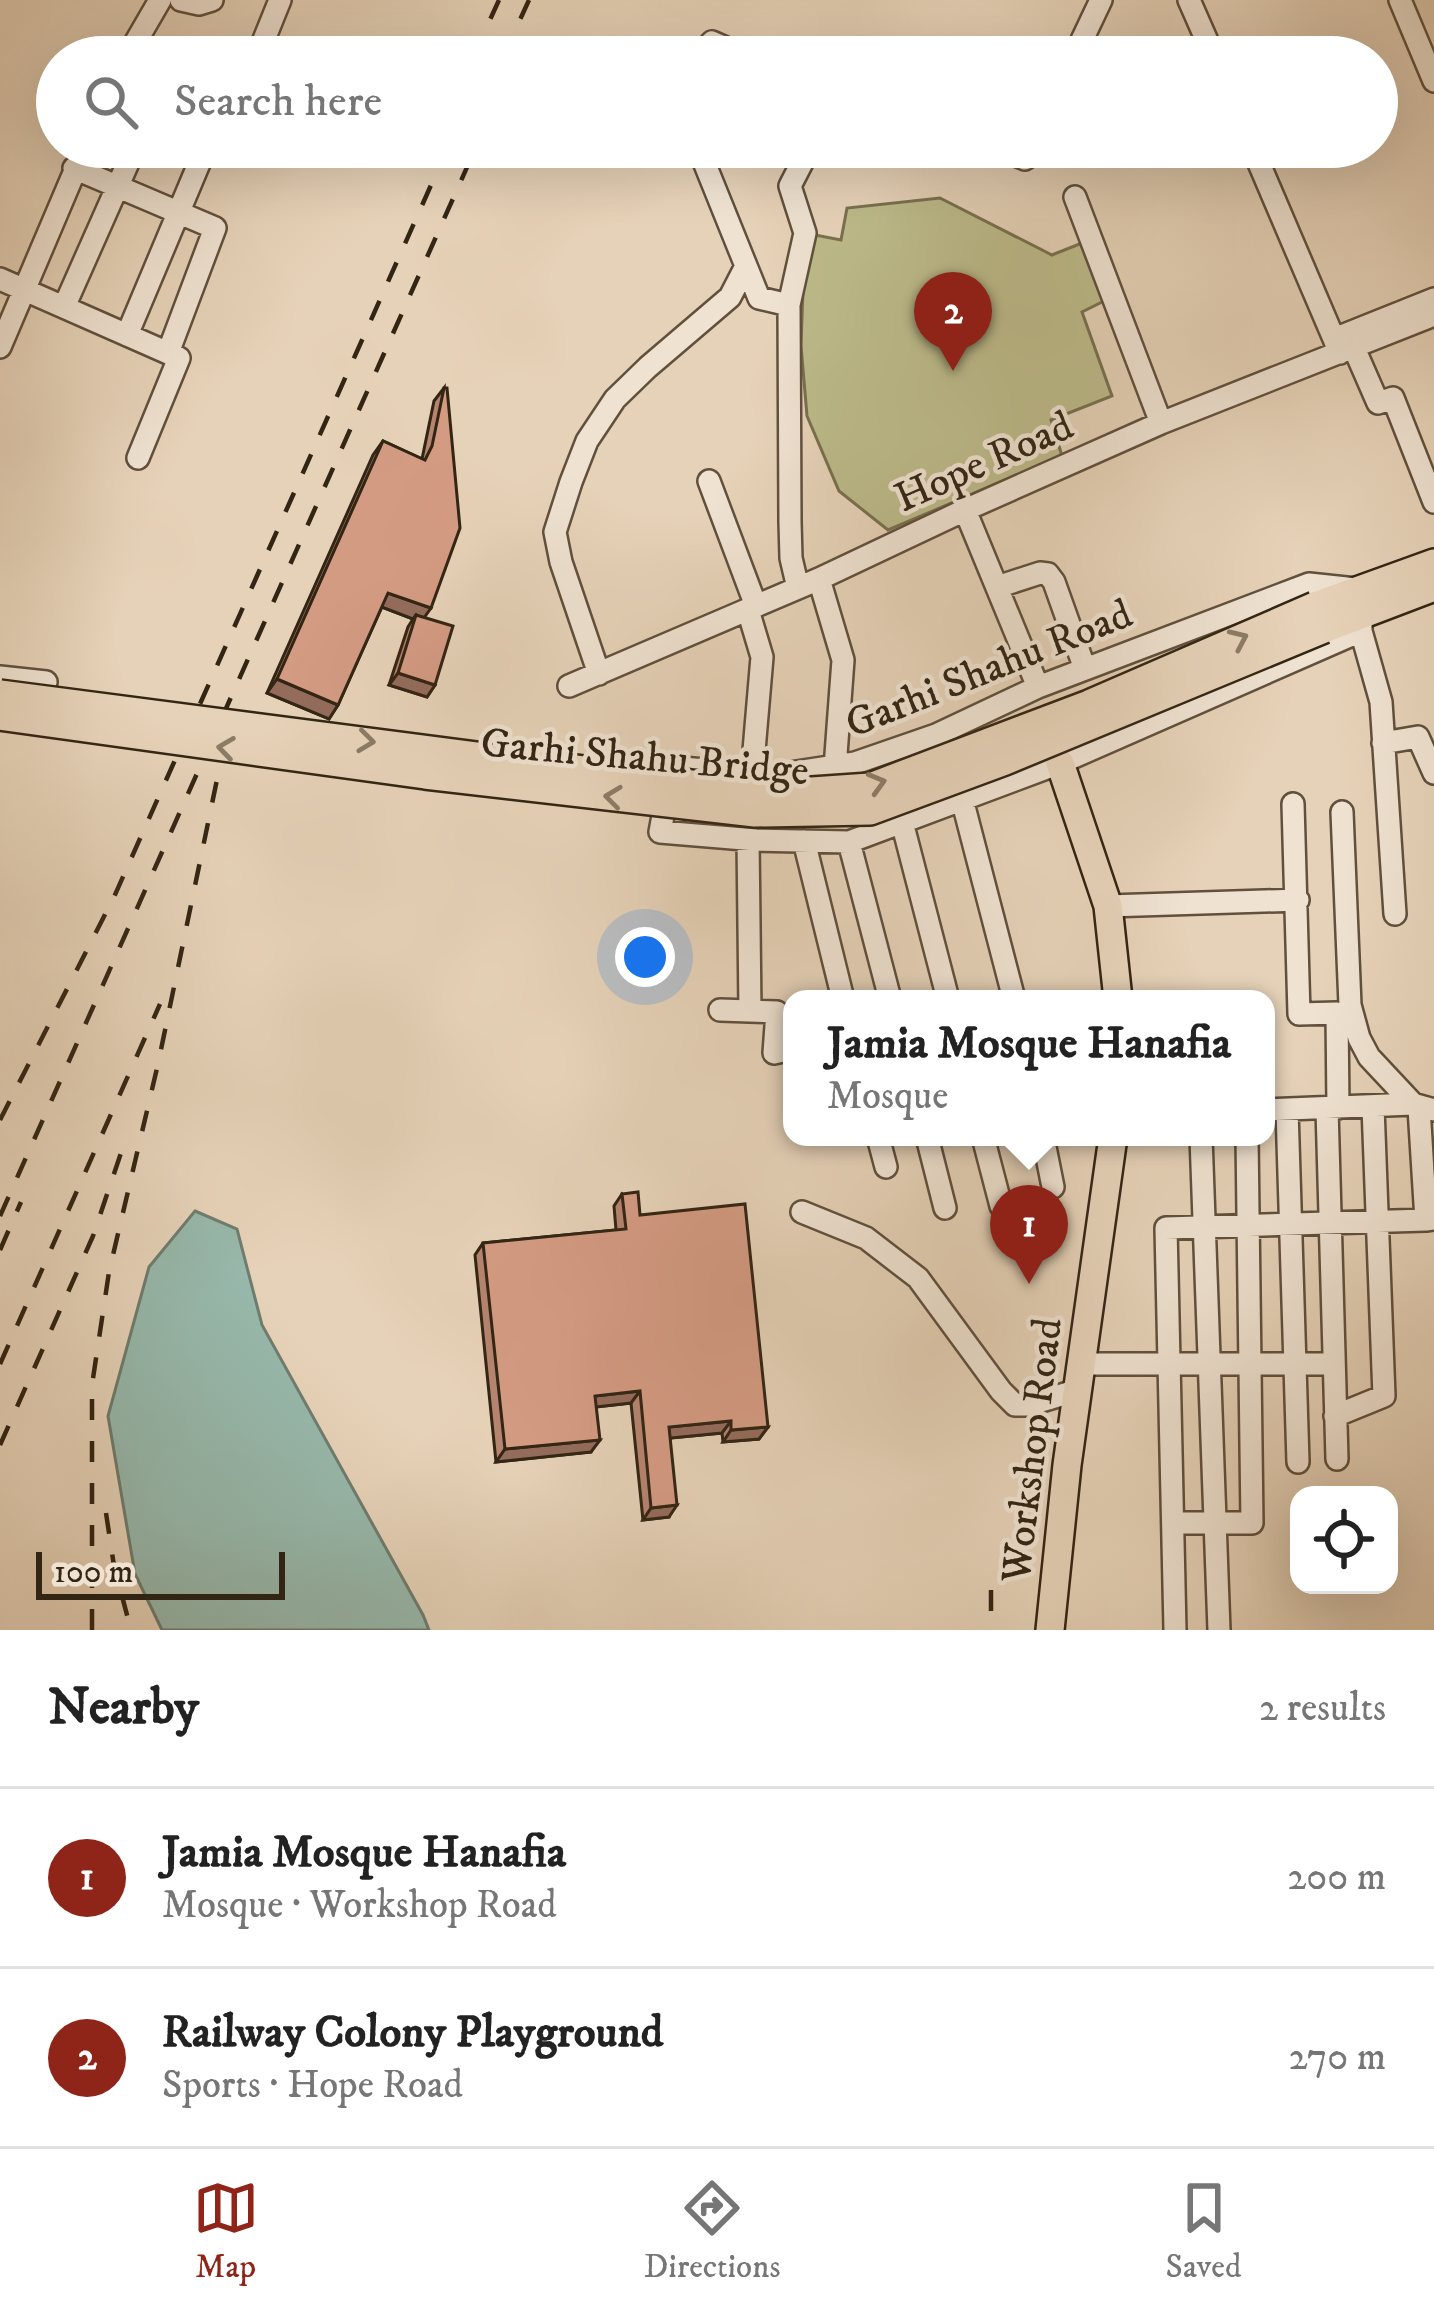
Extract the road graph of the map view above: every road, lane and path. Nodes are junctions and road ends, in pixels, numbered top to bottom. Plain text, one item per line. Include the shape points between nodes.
1 (160, 0) edge
2 (182, 0) edge
3 (212, 0) edge
4 (280, 0) edge
5 (1101, 0) edge
6 (1189, 0) edge
7 (1400, 0) edge
8 (141, 36) edge
9 (265, 36) edge
10 (1083, 36) edge
11 (1205, 36) edge
12 (1434, 80) edge
13 (74, 168) joint
14 (125, 168) edge
15 (197, 168) edge
16 (706, 168) edge
17 (799, 168) edge
18 (1262, 168) edge
19 (117, 187) junction
20 (1075, 197) dead end
21 (178, 213) junction
22 (746, 266) junction
23 (0, 279) edge
24 (26, 290) junction
25 (1434, 299) edge
26 (789, 305) junction
27 (64, 307) junction
28 (1434, 314) edge
29 (127, 335) junction
30 (0, 346) edge
31 (1343, 347) junction
32 (168, 353) junction
33 (1160, 423) junction
34 (138, 458) dead end
35 (709, 481) dead end
36 (1434, 502) edge
37 (965, 510) junction
38 (1434, 563) edge
39 (809, 584) junction
40 (997, 587) junction
41 (1434, 587) edge
42 (752, 608) junction
43 (1360, 612) junction
44 (1319, 618) junction
45 (1085, 669) junction
46 (598, 674) junction
47 (0, 677) edge
48 (46, 682) dead end
49 (569, 686) dead end
50 (1038, 687) junction
51 (0, 694) edge
52 (0, 716) edge
53 (1384, 743) junction
54 (1060, 763) junction
55 (836, 768) junction
56 (1434, 773) edge
57 (752, 774) junction
58 (962, 799) junction
59 (1293, 804) dead end
60 (1342, 812) dead end
61 (902, 822) junction
62 (748, 839) junction
63 (803, 841) junction
64 (849, 842) junction
65 (1298, 900) junction
66 (1108, 906) junction
67 (1395, 914) dead end
68 (841, 990) edge
69 (888, 990) edge
70 (946, 990) edge
71 (1012, 990) edge
72 (1117, 990) edge
73 (720, 1010) dead end
74 (751, 1011) junction
75 (783, 1050) edge
76 (1373, 1107) junction
77 (1422, 1107) edge
78 (1332, 1109) junction
79 (1276, 1110) edge
80 (880, 1146) edge
81 (929, 1146) edge
82 (985, 1146) edge
83 (1045, 1146) edge
84 (1112, 1146) edge
85 (1201, 1146) edge
86 (1247, 1146) edge
87 (886, 1167) dead end
88 (1053, 1187) dead end
89 (1001, 1206) dead end
90 (945, 1208) dead end
91 (802, 1212) dead end
92 (1430, 1220) edge
93 (1377, 1221) junction
94 (1329, 1222) junction
95 (1291, 1224) junction
96 (1248, 1225) junction
97 (1204, 1226) junction
98 (1168, 1363) junction
99 (1209, 1363) junction
100 (1250, 1363) junction
101 (1295, 1364) junction
102 (1333, 1364) junction
103 (1080, 1377) junction
104 (1335, 1416) junction
105 (1337, 1460) dead end
106 (1298, 1462) dead end
107 (1174, 1523) junction
108 (1215, 1523) junction
109 (1051, 1630) edge
110 (1175, 1630) edge
111 (1219, 1630) edge

1 - 8 street
2 - 3 street
4 - 9 street
5 - 10 street
6 - 11 street
7 - 12 street
13 - 19 street
13 - 24 street
14 - 19 street
15 - 21 street
16 - 22 street
17 - 26 street via 790,186 805,233
18 - 31 street
19 - 21 street
19 - 27 street
20 - 33 street
21 - 29 street
21 - 32 street via 215,228
22 - 26 street via 759,298
22 - 46 street via 730,297 615,399 571,482 555,532
23 - 24 street
24 - 27 street
24 - 30 street
25 - 31 street
26 - 39 street via 791,558
27 - 29 street
28 - 31 street, Hope Road
29 - 32 street
31 - 33 street, Hope Road
31 - 36 street via 1378,403 1393,398
32 - 34 street via 179,358
33 - 37 street, Hope Road
35 - 42 street
37 - 39 street, Hope Road
37 - 40 street
38 - 43 main road
39 - 42 street, Hope Road
39 - 55 street via 843,660
40 - 45 street via 1048,574
40 - 50 street
41 - 43 main road
42 - 46 street, Hope Road
42 - 57 street via 762,657
43 - 44 main road
43 - 45 street, Garhi Shahu Road via 1309,584
43 - 53 street
43 - 54 street, Garhi Shahu Road
51 -> 44 main road, Garhi Shahu Bridge, bridge via 768,794 827,792 870,788
44 -> 52 main road, Garhi Shahu Bridge, bridge via 1006,761 870,812 755,813
45 - 50 street, Garhi Shahu Road
46 - 49 street, Hope Road
47 - 48 street
50 - 55 street, Garhi Shahu Road via 936,735
53 - 56 street via 1418,737
53 - 67 street
54 - 58 street, Garhi Shahu Road
54 - 66 main road
55 - 57 street, Garhi Shahu Road
57 - 62 street, Garhi Shahu Road via 671,766 660,832
58 - 61 street, Garhi Shahu Road
58 - 71 street
59 - 65 street
60 - 77 street via 1358,1038
61 - 64 street, Garhi Shahu Road
61 - 70 street
62 - 63 street, Garhi Shahu Road
62 - 74 street
63 - 64 street, Garhi Shahu Road
63 - 68 street
64 - 69 street
65 - 66 street
65 - 78 street via 1299,1014 1337,1013
66 - 72 main road
73 - 74 street
74 - 75 street via 777,1012 774,1053
76 - 77 street
76 - 78 street
76 - 93 street
77 - 92 street
78 - 79 street
78 - 94 street
79 - 95 street
80 - 87 street
81 - 90 street
82 - 89 street
83 - 88 street
84 - 103 main road, Workshop Road
85 - 97 street
86 - 96 street
91 - 103 street via 866,1238 918,1278 1015,1405
92 - 93 street
93 - 94 street
93 - 104 street via 1384,1396
94 - 95 street
94 - 102 street
95 - 96 street
95 - 101 street
96 - 97 street
96 - 100 street
97 - 98 street via 1166,1228
97 - 99 street
98 - 99 street
98 - 103 street
98 - 107 street
99 - 100 street
99 - 108 street
100 - 101 street
100 - 108 street via 1252,1523
101 - 102 street
101 - 106 street
102 - 104 street
103 - 109 main road, Workshop Road
104 - 105 street
107 - 108 street
107 - 110 street
108 - 111 street

